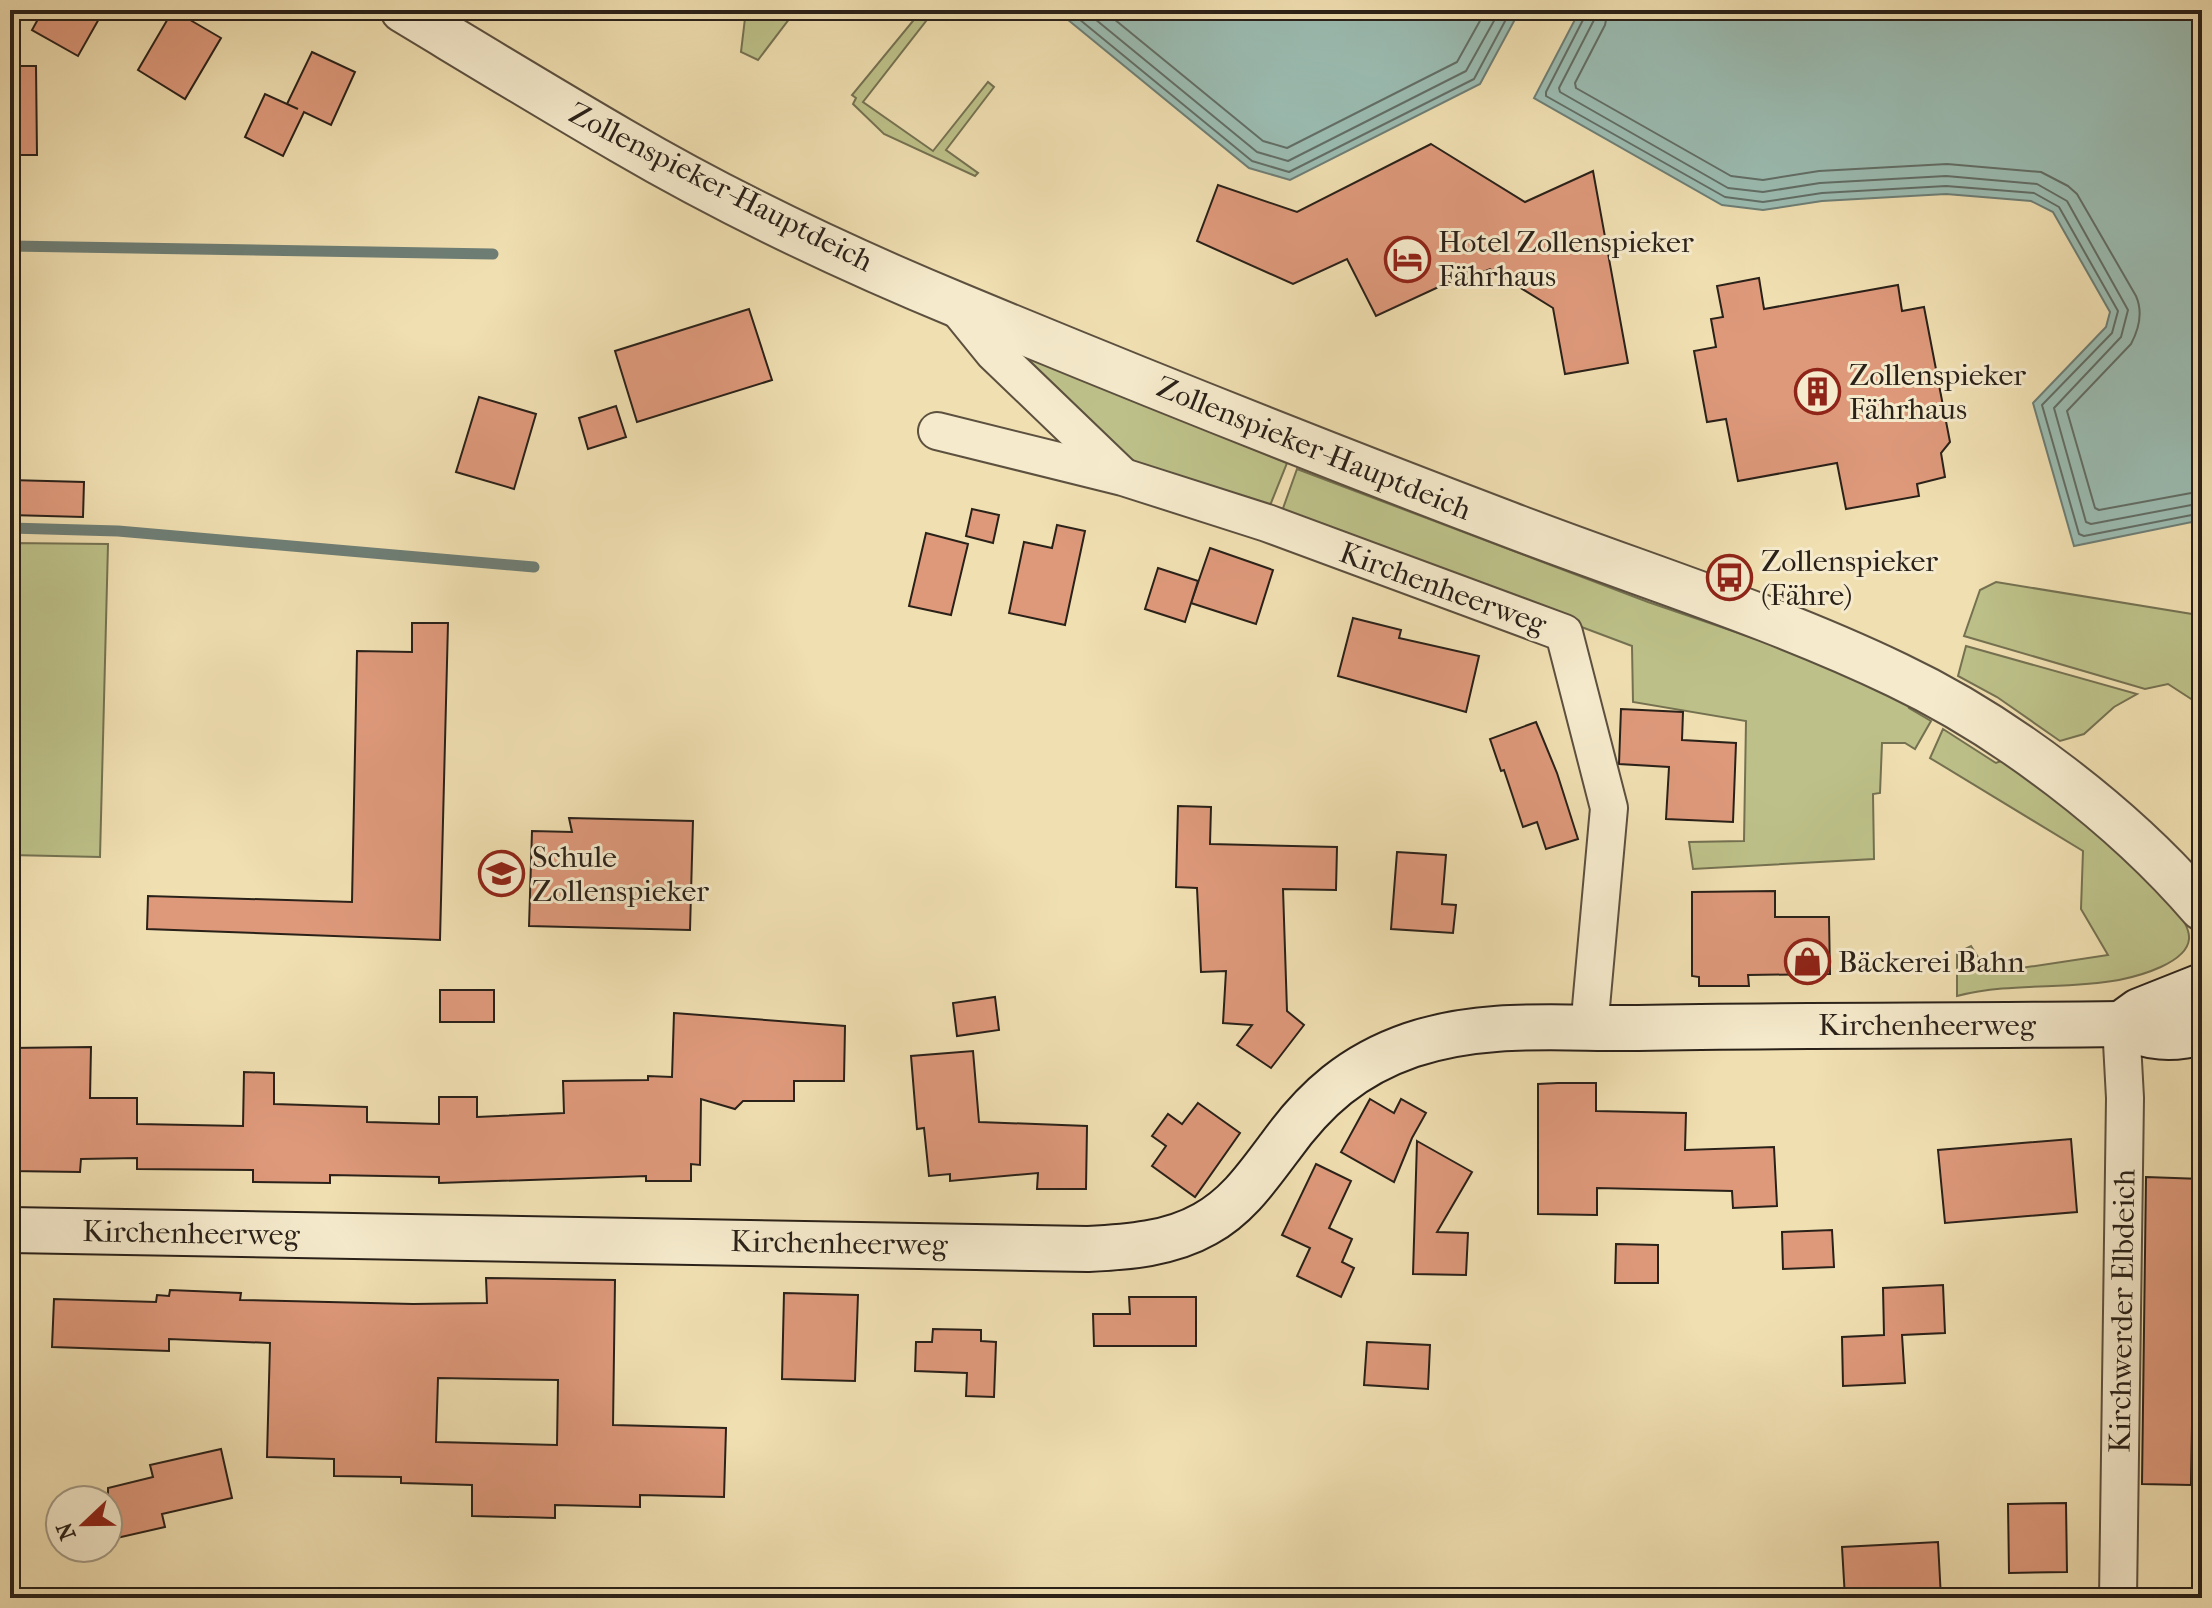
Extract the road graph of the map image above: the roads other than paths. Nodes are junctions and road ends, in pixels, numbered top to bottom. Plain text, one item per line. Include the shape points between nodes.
1 (403, 10) edge
2 (954, 304) junction
3 (937, 431) dead end
4 (1123, 477) junction
5 (2202, 908) edge
6 (2202, 986) edge
7 (2121, 1024) junction
8 (1589, 1029) junction
9 (2202, 1032) edge
10 (10, 1230) edge
11 (2118, 1598) edge

1 - 2 main road, Zollenspieker-Hauptdeich via 638,150
2 - 4 street, Kirchenheerweg via 993,352
2 - 5 main road, Zollenspieker-Hauptdeich via 1393,480 1798,631 1898,675 1990,727 2075,789 2132,835
3 - 4 street, Kirchenheerweg
4 - 8 street, Kirchenheerweg via 1267,523 1564,633 1609,808
6 - 7 main road, Kirchenheerweg via 2139,1011
7 - 8 main road, Kirchenheerweg
7 - 9 main road, Kirchenheerweg via 2141,1035
7 - 11 street, Kirchwerder Elbdeich via 2125,1098
8 - 10 main road, Kirchenheerweg via 1520,1026 1467,1032 1374,1060 1325,1093 1253,1185 1228,1208 1175,1237 1122,1247

